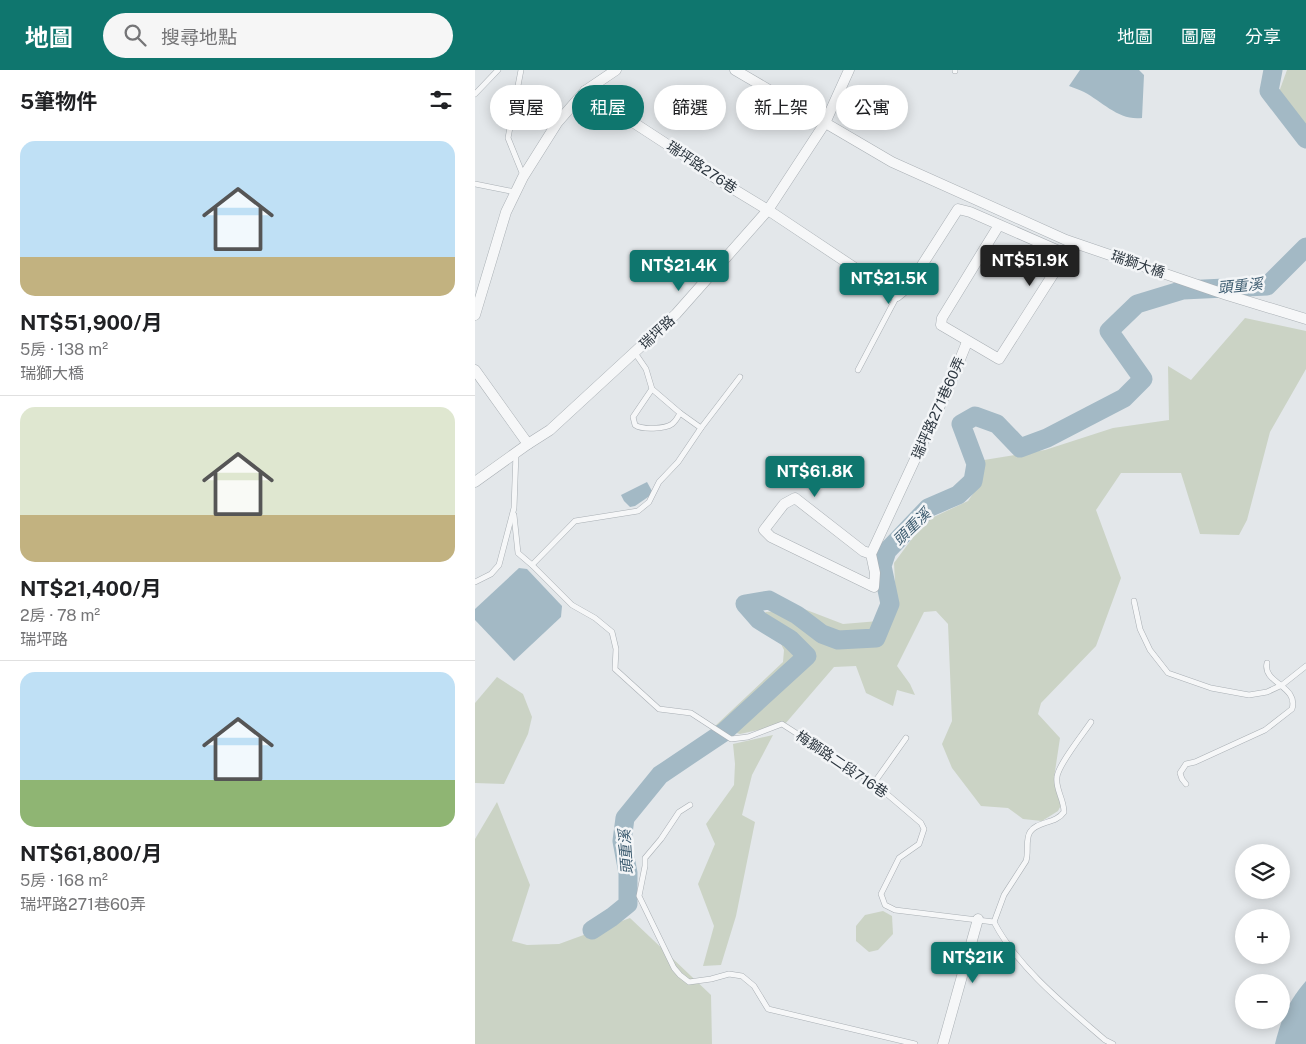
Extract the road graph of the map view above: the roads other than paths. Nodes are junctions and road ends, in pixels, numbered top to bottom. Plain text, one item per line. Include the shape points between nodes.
1 (498, 70) edge
2 (521, 70) edge
3 (616, 70) edge
4 (735, 70) edge
5 (849, 70) edge
6 (594, 85) edge
7 (760, 85) edge
8 (475, 94) edge
9 (572, 106) edge
10 (826, 121) edge
11 (826, 124) edge
12 (644, 129) edge
13 (820, 130) edge
14 (523, 177) junction
15 (475, 184) edge
16 (515, 192) junction
17 (769, 210) junction
18 (999, 225) junction
19 (897, 296) junction
20 (475, 315) edge
21 (1306, 319) edge
22 (967, 342) junction
23 (635, 353) junction
24 (475, 370) edge
25 (858, 370) dead end
26 (739, 378) dead end
27 (652, 389) junction
28 (680, 413) junction
29 (701, 428) junction
30 (528, 444) junction
31 (516, 452) junction
32 (475, 482) edge
33 (513, 508) junction
34 (871, 554) junction
35 (532, 565) junction
36 (475, 582) edge
37 (1134, 601) dead end
38 (1267, 663) dead end
39 (1306, 666) edge
40 (1282, 685) junction
41 (1091, 722) dead end
42 (906, 738) dead end
43 (875, 783) junction
44 (1186, 784) dead end
45 (690, 805) dead end
46 (977, 919) junction
47 (995, 922) junction
48 (915, 1044) edge
49 (943, 1044) edge
50 (1113, 1044) edge

1 - 8 lane
2 - 14 lane via 508,138
3 - 6 street
4 - 7 street, 瑞獅大橋
5 - 10 street, 瑞坪路
9 - 14 street via 557,123
11 - 21 street, 瑞獅大橋 via 892,162 1066,240
12 - 17 street, 瑞坪路276巷 via 707,173
13 - 17 street, 瑞坪路
14 - 16 street
15 - 16 lane
16 - 20 street
17 - 19 street, 瑞坪路276巷
17 - 23 street, 瑞坪路 via 676,314
18 - 19 street via 958,209 909,287
18 - 22 street, 瑞坪路271巷60弄 via 942,318 941,325
18 - 22 street via 1066,254 999,359
19 - 25 lane
22 - 34 street, 瑞坪路271巷60弄
23 - 27 lane via 646,370
23 - 30 street, 瑞坪路 via 550,430
24 - 30 street
26 - 29 lane
27 - 28 lane
27 - 28 lane via 633,417 635,425 641,429 670,425
28 - 29 lane
29 - 35 lane via 678,462 659,482 649,502 638,511 575,521
30 - 31 street, 瑞坪路
31 - 32 street, 瑞坪路
31 - 33 lane
33 - 35 lane via 518,553
33 - 36 lane via 499,565 491,574
34 - 34 street via 795,498 784,504 764,530 771,537 874,587
35 - 43 lane, 梅獅路二段716巷 via 572,605 612,632 616,649 615,669 659,709 691,713 731,739 748,738 782,724
37 - 40 lane via 1140,629 1150,650 1168,673 1211,688 1249,696
38 - 40 lane via 1267,674
39 - 40 lane
40 - 44 lane via 1293,702 1292,709 1265,730 1186,764 1180,773
41 - 47 lane via 1059,771 1057,786 1064,812 1057,819 1034,828 1028,835 1027,856 1004,895
42 - 43 lane
43 - 46 lane, 梅獅路二段716巷 via 924,829 919,844 899,858 881,894 885,905 895,910
45 - 48 lane via 679,812 645,858 640,889 641,902 667,956 680,975 689,982 729,974 742,976 754,986 768,1009
46 - 47 lane, 梅獅路二段716巷
46 - 49 street
47 - 50 lane via 1003,940 1052,993

